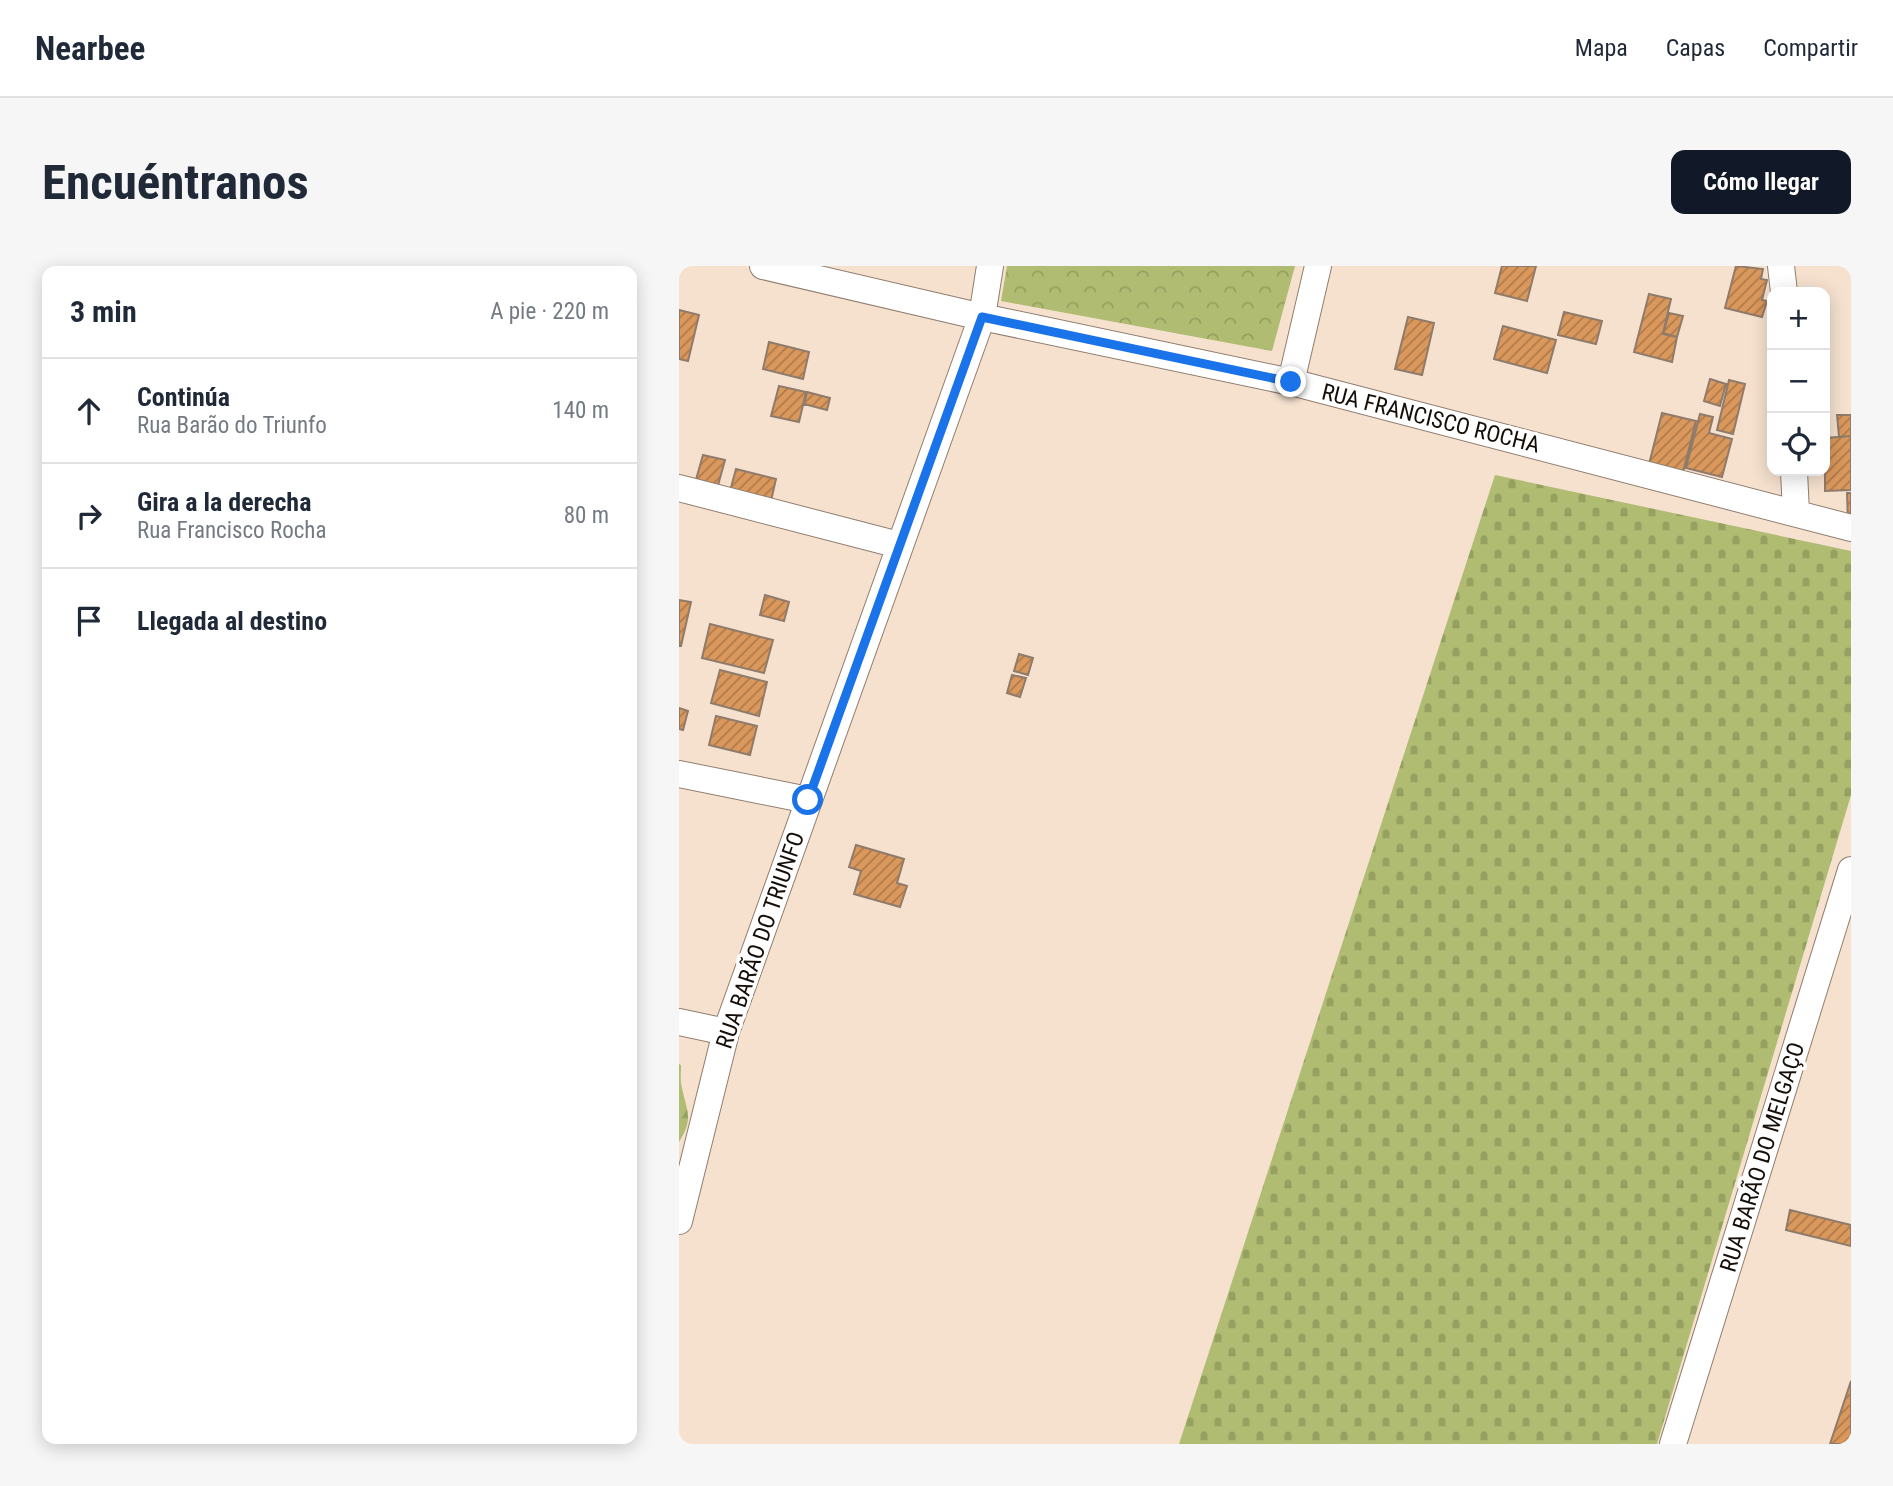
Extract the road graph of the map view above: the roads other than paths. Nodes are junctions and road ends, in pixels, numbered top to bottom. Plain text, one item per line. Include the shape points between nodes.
1 (763, 266) edge
2 (990, 266) edge
3 (1318, 266) edge
4 (1781, 266) edge
5 (1783, 287) edge
6 (982, 317) junction
7 (1291, 382) junction
8 (1794, 476) edge
9 (679, 488) edge
10 (1796, 513) junction
11 (1851, 528) edge
12 (899, 545) junction
13 (679, 774) edge
14 (808, 800) junction
15 (1851, 870) edge
16 (679, 1021) edge
17 (726, 1032) junction
18 (679, 1221) edge
19 (1673, 1444) edge

1 - 6 street, RUA FRANCISCO ROCHA
2 - 6 street, RUA BARÃO DO TRIUNFO
3 - 7 street
4 - 5 street
6 - 7 street, RUA FRANCISCO ROCHA
6 - 12 street, RUA BARÃO DO TRIUNFO
7 - 10 street, RUA FRANCISCO ROCHA
8 - 10 street
9 - 12 street
10 - 11 street, RUA FRANCISCO ROCHA
12 - 14 street, RUA BARÃO DO TRIUNFO
13 - 14 street
14 - 17 street, RUA BARÃO DO TRIUNFO
15 - 19 street, RUA BARÃO DO MELGAÇO
16 - 17 street
17 - 18 street, RUA BARÃO DO TRIUNFO

